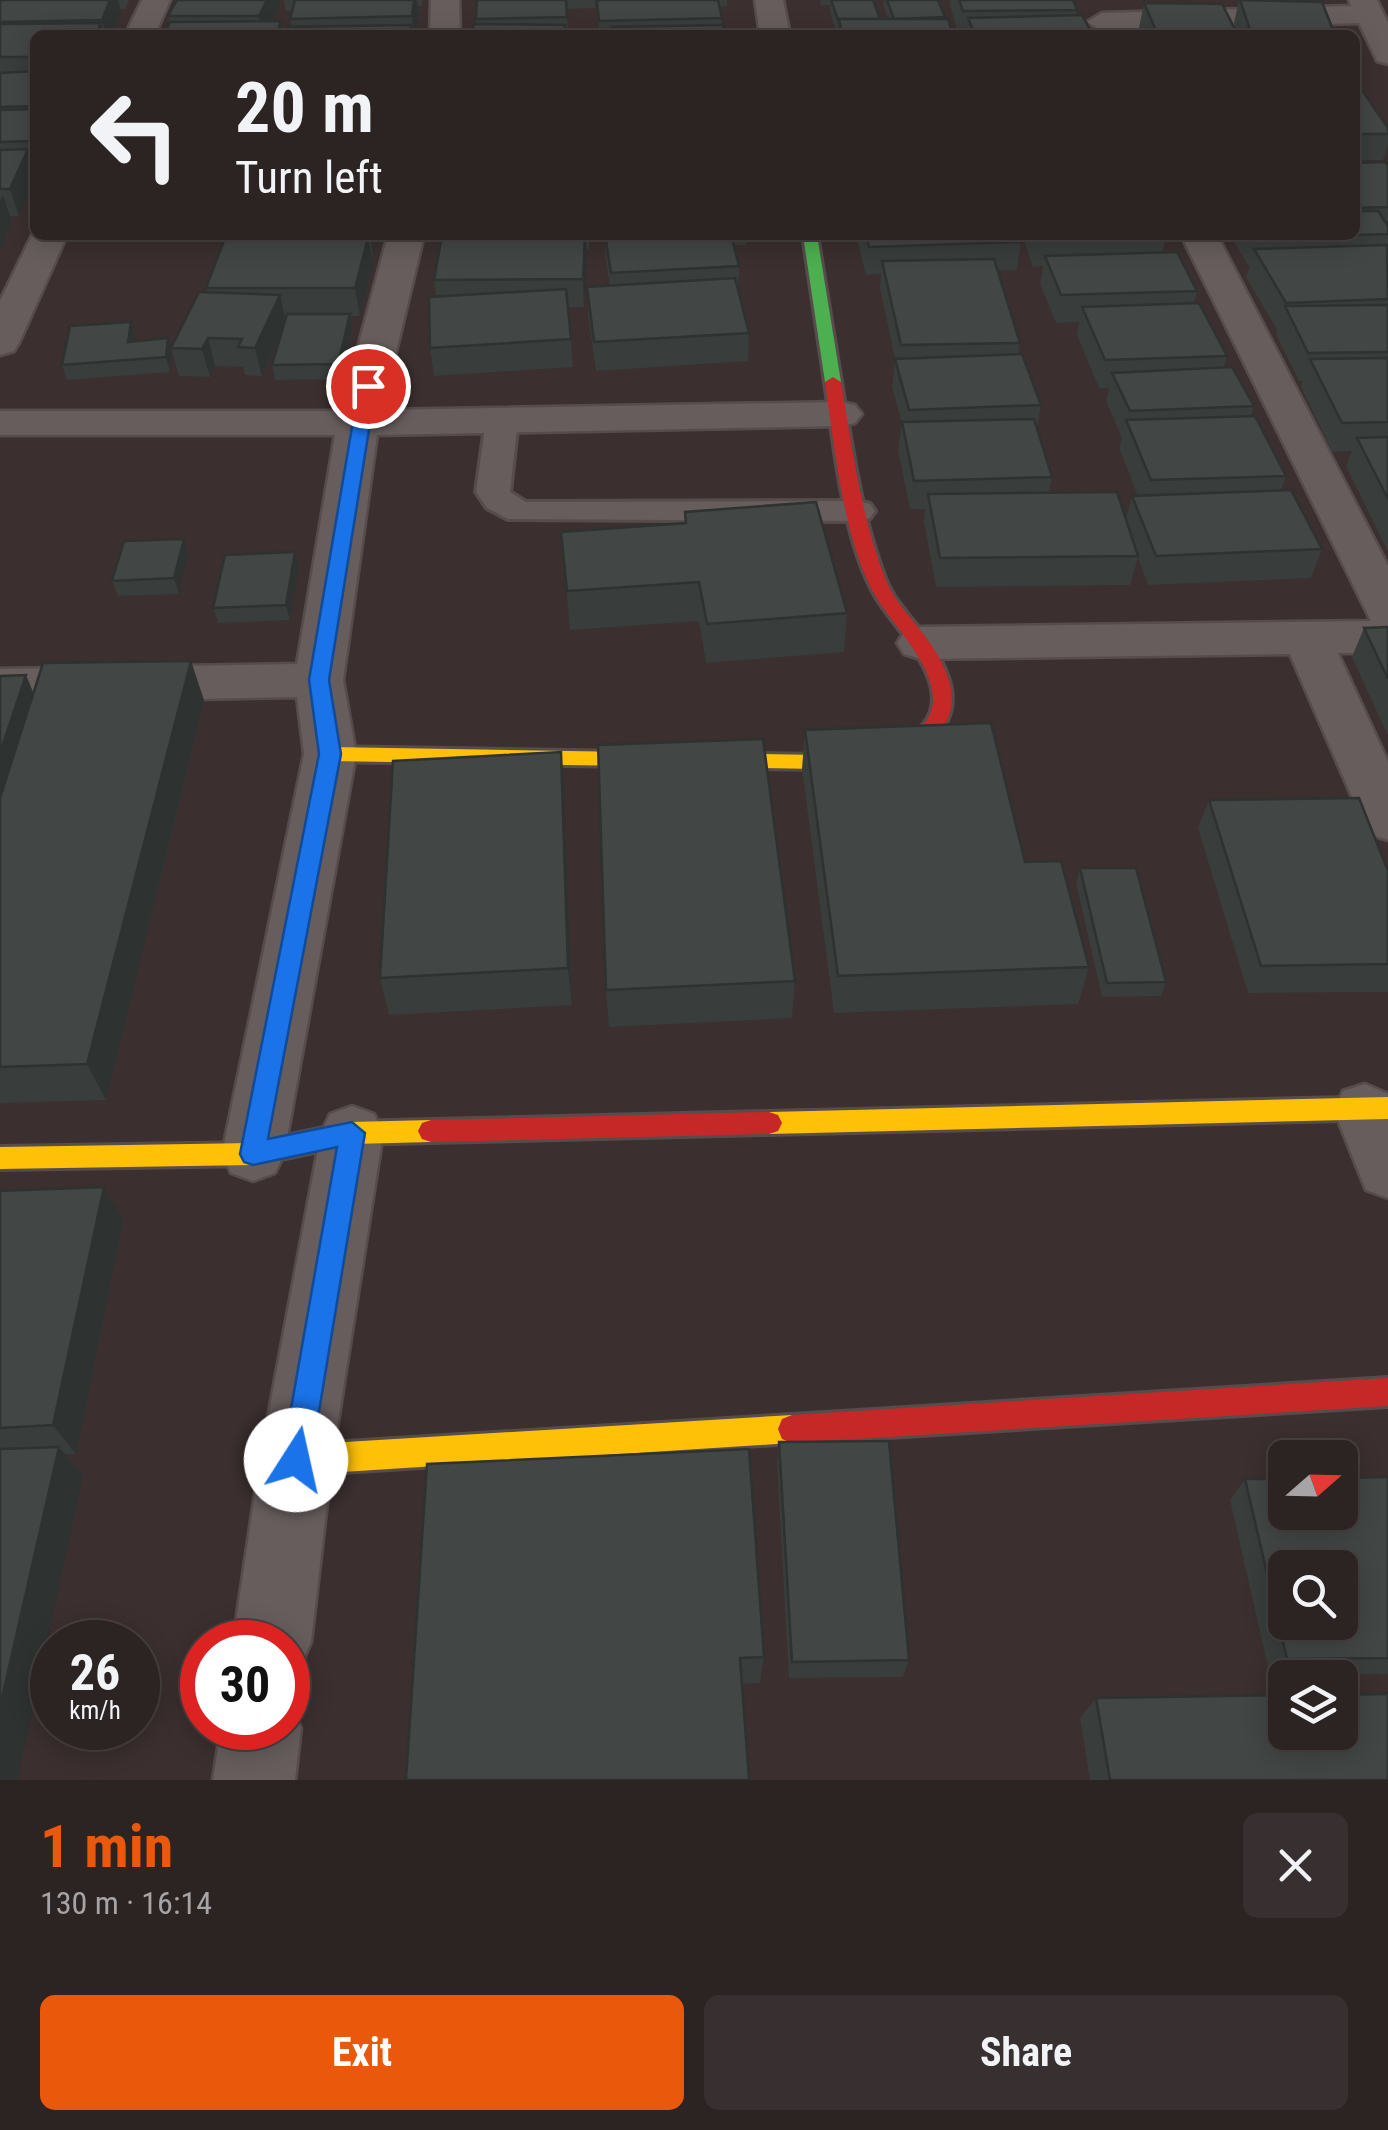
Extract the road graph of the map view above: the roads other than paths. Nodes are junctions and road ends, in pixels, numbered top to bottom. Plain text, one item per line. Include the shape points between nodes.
1 (156, 0) edge
2 (445, 0) edge
3 (769, 0) edge
4 (1366, 7) edge
5 (1101, 19) edge
6 (142, 30) edge
7 (445, 30) edge
8 (775, 30) edge
9 (1388, 55) edge
10 (47, 240) edge
11 (405, 240) edge
12 (811, 240) edge
13 (1202, 240) edge
14 (0, 343) edge
15 (841, 414) junction
16 (502, 420) junction
17 (0, 422) edge
18 (358, 423) junction
19 (858, 511) junction
20 (1388, 611) edge
21 (1388, 636) edge
22 (1308, 638) junction
23 (921, 642) junction
24 (319, 680) junction
25 (0, 686) edge
26 (330, 754) junction
27 (1388, 820) edge
28 (1377, 1109) edge
29 (352, 1133) junction
30 (253, 1154) junction
31 (0, 1158) edge
32 (1388, 1170) edge
33 (1388, 1392) edge
34 (296, 1460) junction
35 (275, 1620) edge
36 (258, 1750) edge
37 (254, 1780) edge

1 - 6 street
2 - 7 street
3 - 8 street
4 - 5 street
4 - 9 street
10 - 14 street
11 - 18 street
12 - 15 street
13 - 20 street
15 - 16 street
15 - 19 street
16 - 18 street
16 - 19 lane via 492,492 520,512
17 - 18 street
18 - 24 street
19 - 23 street via 883,596
21 - 22 street
22 - 23 street
22 - 27 street
23 - 26 street via 941,708 931,734 904,750 855,763
24 - 25 street
24 - 26 street
26 - 30 street
28 - 29 street
28 - 32 street
29 - 30 street
29 - 34 street
30 - 31 street
33 - 34 street
34 - 35 street
36 - 37 street

